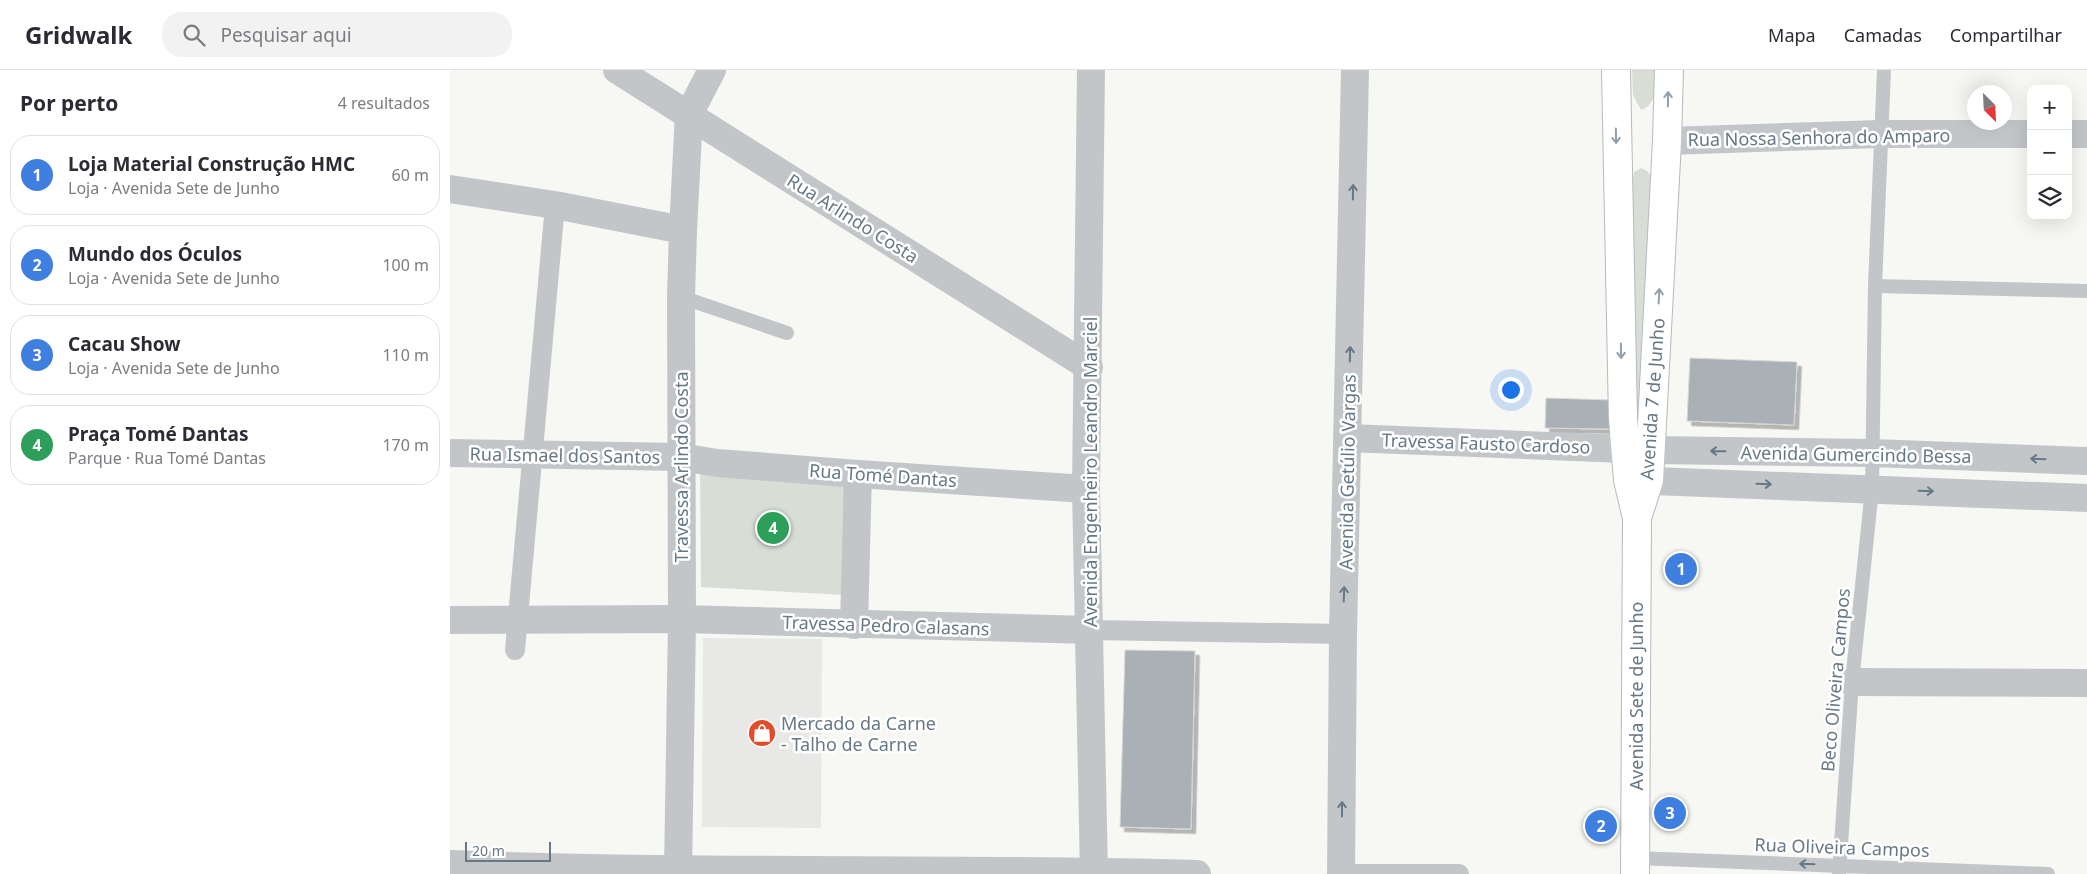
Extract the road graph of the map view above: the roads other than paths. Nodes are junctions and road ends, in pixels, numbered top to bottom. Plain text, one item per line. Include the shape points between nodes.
1 (617, 70) edge
2 (712, 70) edge
3 (1091, 70) edge
4 (1354, 70) edge
5 (1616, 70) edge
6 (1669, 70) edge
7 (1884, 70) edge
8 (689, 114) junction
9 (1880, 134) junction
10 (2027, 134) edge
11 (2072, 134) edge
12 (2087, 134) edge
13 (1667, 142) junction
14 (450, 189) edge
15 (555, 205) junction
16 (683, 230) junction
17 (1875, 286) junction
18 (2087, 291) edge
19 (681, 297) junction
20 (787, 333) dead end
21 (1089, 367) junction
22 (1348, 438) junction
23 (1637, 449) junction
24 (450, 453) edge
25 (1872, 453) junction
26 (534, 456) junction
27 (681, 457) junction
28 (2087, 461) edge
29 (858, 474) junction
30 (1638, 480) junction
31 (1086, 489) junction
32 (1872, 489) junction
33 (2087, 498) edge
34 (1637, 518) joint
35 (682, 619) junction
36 (450, 620) edge
37 (518, 620) junction
38 (854, 625) junction
39 (1090, 630) junction
40 (1343, 634) junction
41 (515, 650) dead end
42 (1852, 682) junction
43 (2086, 683) edge
44 (450, 864) edge
45 (1635, 866) edge
46 (1345, 869) edge
47 (1840, 869) edge
48 (525, 871) edge
49 (678, 872) edge
50 (1094, 873) edge
51 (1197, 874) edge
52 (1459, 874) edge
53 (2048, 874) edge

1 - 8 street, Rua Arlindo Costa
2 - 8 street, Travessa Arlindo Costa
3 - 21 street, Avenida Engenheiro Leandro Marciel
22 -> 4 street, Avenida Getúlio Vargas
5 -> 23 main road, Avenida 7 de Junho
13 -> 6 main road, Avenida 7 de Junho
7 - 9 lane, Beco Oliveira Campos
8 - 16 street, Travessa Arlindo Costa
8 - 21 street, Rua Arlindo Costa
9 - 10 street, Rua Nossa Senhora do Amparo
9 - 13 street, Rua Nossa Senhora do Amparo
9 - 17 lane, Beco Oliveira Campos
11 - 12 street
23 -> 13 main road, Avenida 7 de Junho
14 - 15 street
15 - 16 street
15 - 26 street
16 - 19 street, Travessa Arlindo Costa
17 - 18 lane
17 - 25 lane, Beco Oliveira Campos
19 - 20 lane
19 - 27 street, Travessa Arlindo Costa
21 - 31 street, Avenida Engenheiro Leandro Marciel
22 - 23 street, Travessa Fausto Cardoso
40 -> 22 street, Avenida Getúlio Vargas
25 -> 23 street, Avenida Gumercindo Bessa
23 - 30 main road, Avenida 7 de Junho
24 - 26 street, Rua Ismael dos Santos
28 -> 25 street, Avenida Gumercindo Bessa
25 - 32 lane, Beco Oliveira Campos
26 - 27 street, Rua Ismael dos Santos
26 - 37 street
27 - 29 street, Rua Tomé Dantas via 717,463
27 - 35 street, Travessa Arlindo Costa
29 - 31 street, Rua Tomé Dantas
29 - 38 street
30 -> 32 street, Avenida Gumercindo Bessa
30 - 34 main road, Avenida 7 de Junho
31 - 39 street, Avenida Engenheiro Leandro Marciel
32 -> 33 street, Avenida Gumercindo Bessa
32 - 42 lane, Beco Oliveira Campos
34 - 45 main road, Avenida Sete de Junho
35 - 37 street, Travessa Pedro Calasans
35 - 38 street, Travessa Pedro Calasans
35 - 49 street, Travessa Arlindo Costa
36 - 37 street, Travessa Pedro Calasans
37 - 41 street
38 - 39 street, Travessa Pedro Calasans
39 - 40 street
39 - 50 street, Avenida Engenheiro Leandro Marciel
46 -> 40 street, Avenida Getúlio Vargas
42 - 43 street
42 - 47 lane, Beco Oliveira Campos
44 - 48 street
47 -> 45 lane, Rua Oliveira Campos
46 - 52 street
47 - 53 lane, Rua Oliveira Campos
48 - 49 street
49 - 50 street
50 - 51 street

